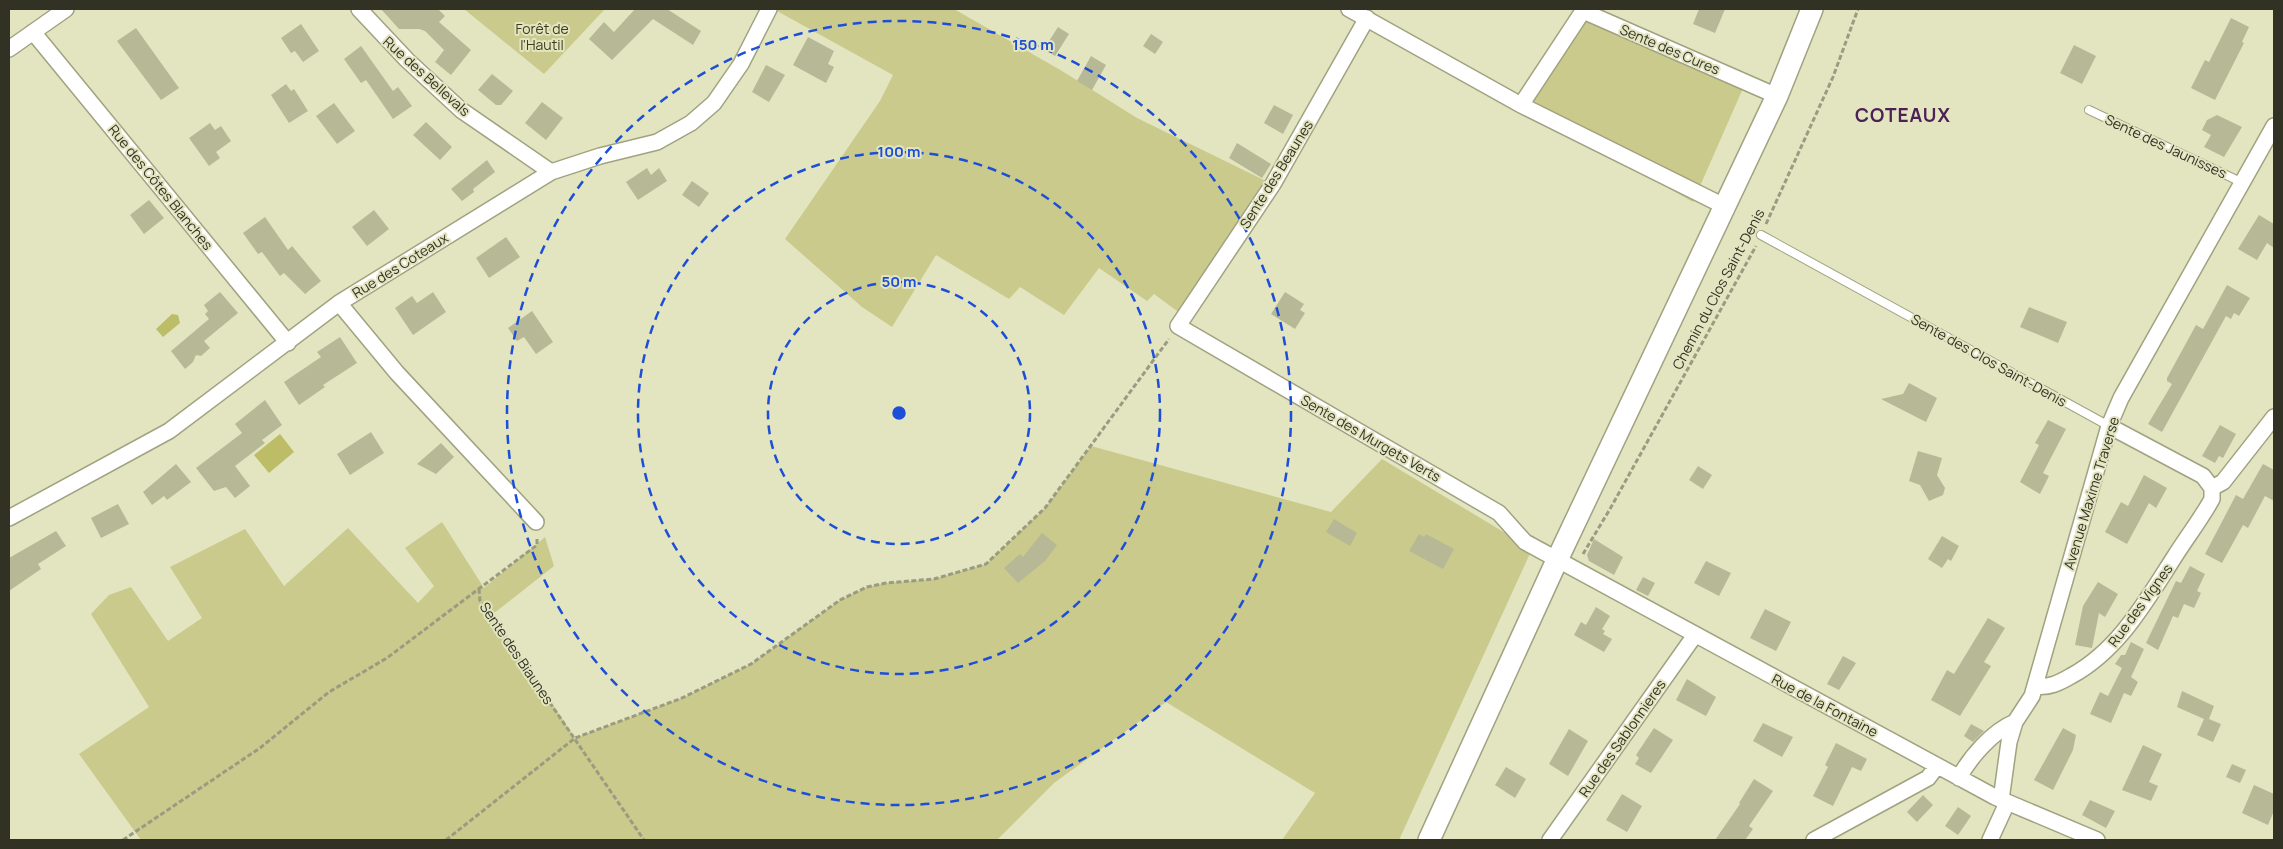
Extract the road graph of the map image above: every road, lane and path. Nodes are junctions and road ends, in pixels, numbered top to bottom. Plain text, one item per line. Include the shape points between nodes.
1 (66, 9) edge
2 (359, 9) edge
3 (769, 9) edge
4 (1349, 9) edge
5 (1812, 9) edge
6 (1858, 9) edge
7 (1367, 18) junction
8 (33, 32) junction
9 (9, 49) edge
10 (1777, 96) junction
11 (1521, 105) junction
12 (2088, 110) dead end
13 (2274, 126) edge
14 (551, 172) junction
15 (2242, 182) junction
16 (1724, 206) junction
17 (1761, 236) junction
18 (339, 303) junction
19 (1178, 326) junction
20 (288, 343) junction
21 (2274, 417) edge
22 (2110, 426) junction
23 (2212, 488) junction
24 (9, 518) edge
25 (536, 522) joint
26 (1566, 563) junction
27 (479, 588) junction
28 (1695, 635) junction
29 (2035, 686) junction
30 (2015, 722) junction
31 (575, 738) junction
32 (1937, 766) junction
33 (1959, 778) junction
34 (2004, 801) junction
35 (123, 840) edge
36 (446, 840) edge
37 (644, 840) edge
38 (1429, 840) edge
39 (1550, 840) edge
40 (1814, 840) edge
41 (1990, 840) edge
42 (2097, 840) edge

1 - 8 street
2 - 14 street, Rue des Bellevals via 461,110
3 - 14 street, Rue des Coteaux via 714,103 691,123 657,142
4 - 7 street
5 - 10 main road
6 - 17 path, Chemin du Clos Saint-Denis via 1833,77
7 - 11 street
7 - 19 street, Sente des Beaunes via 1273,184
8 - 9 street
8 - 20 street, Rue des Côtes Blanches
10 - 11 street, Sente des Cures via 1582,11
10 - 16 main road
11 - 16 street
12 - 15 lane, Sente des Jaunisses
13 - 15 street, Avenue Maxime Traverse
14 - 18 street, Rue des Coteaux
15 - 22 street, Avenue Maxime Traverse via 2122,398
16 - 26 main road
17 - 22 lane, Sente des Clos Saint-Denis
17 - 26 path, Chemin du Clos Saint-Denis via 1610,510
18 - 20 street, Rue des Coteaux
18 - 25 street via 397,373
19 - 26 street, Sente des Murgets Verts via 1499,513 1525,542
19 - 31 path via 1045,508 986,564 934,579 866,587 840,600 751,664 682,698
20 - 24 street, Rue des Coteaux via 169,432
21 - 23 street via 2223,482
22 - 23 street, Sente des Clos Saint-Denis via 2203,476
22 - 29 street, Avenue Maxime Traverse
23 - 29 street, Rue des Vignes via 2209,503 2147,600 2117,639 2078,672 2050,686
25 - 27 path, Sente des Biaunes via 537,545
26 - 28 street, Rue de la Fontaine
26 - 38 main road
27 - 31 path, Sente des Biaunes via 480,601
27 - 35 path via 387,658 329,692 260,748
28 - 32 street, Rue de la Fontaine
28 - 39 street, Rue des Sablonnieres
29 - 30 street, Avenue Maxime Traverse
30 - 33 street via 1998,731 1967,764
30 - 34 street, Avenue Maxime Traverse via 2009,742
31 - 36 path
31 - 37 path, Sente des Biaunes
32 - 33 street, Rue de la Fontaine
32 - 40 street via 1928,778
33 - 34 street, Rue de la Fontaine
34 - 41 street, Avenue Maxime Traverse
34 - 42 street, Rue de la Fontaine

